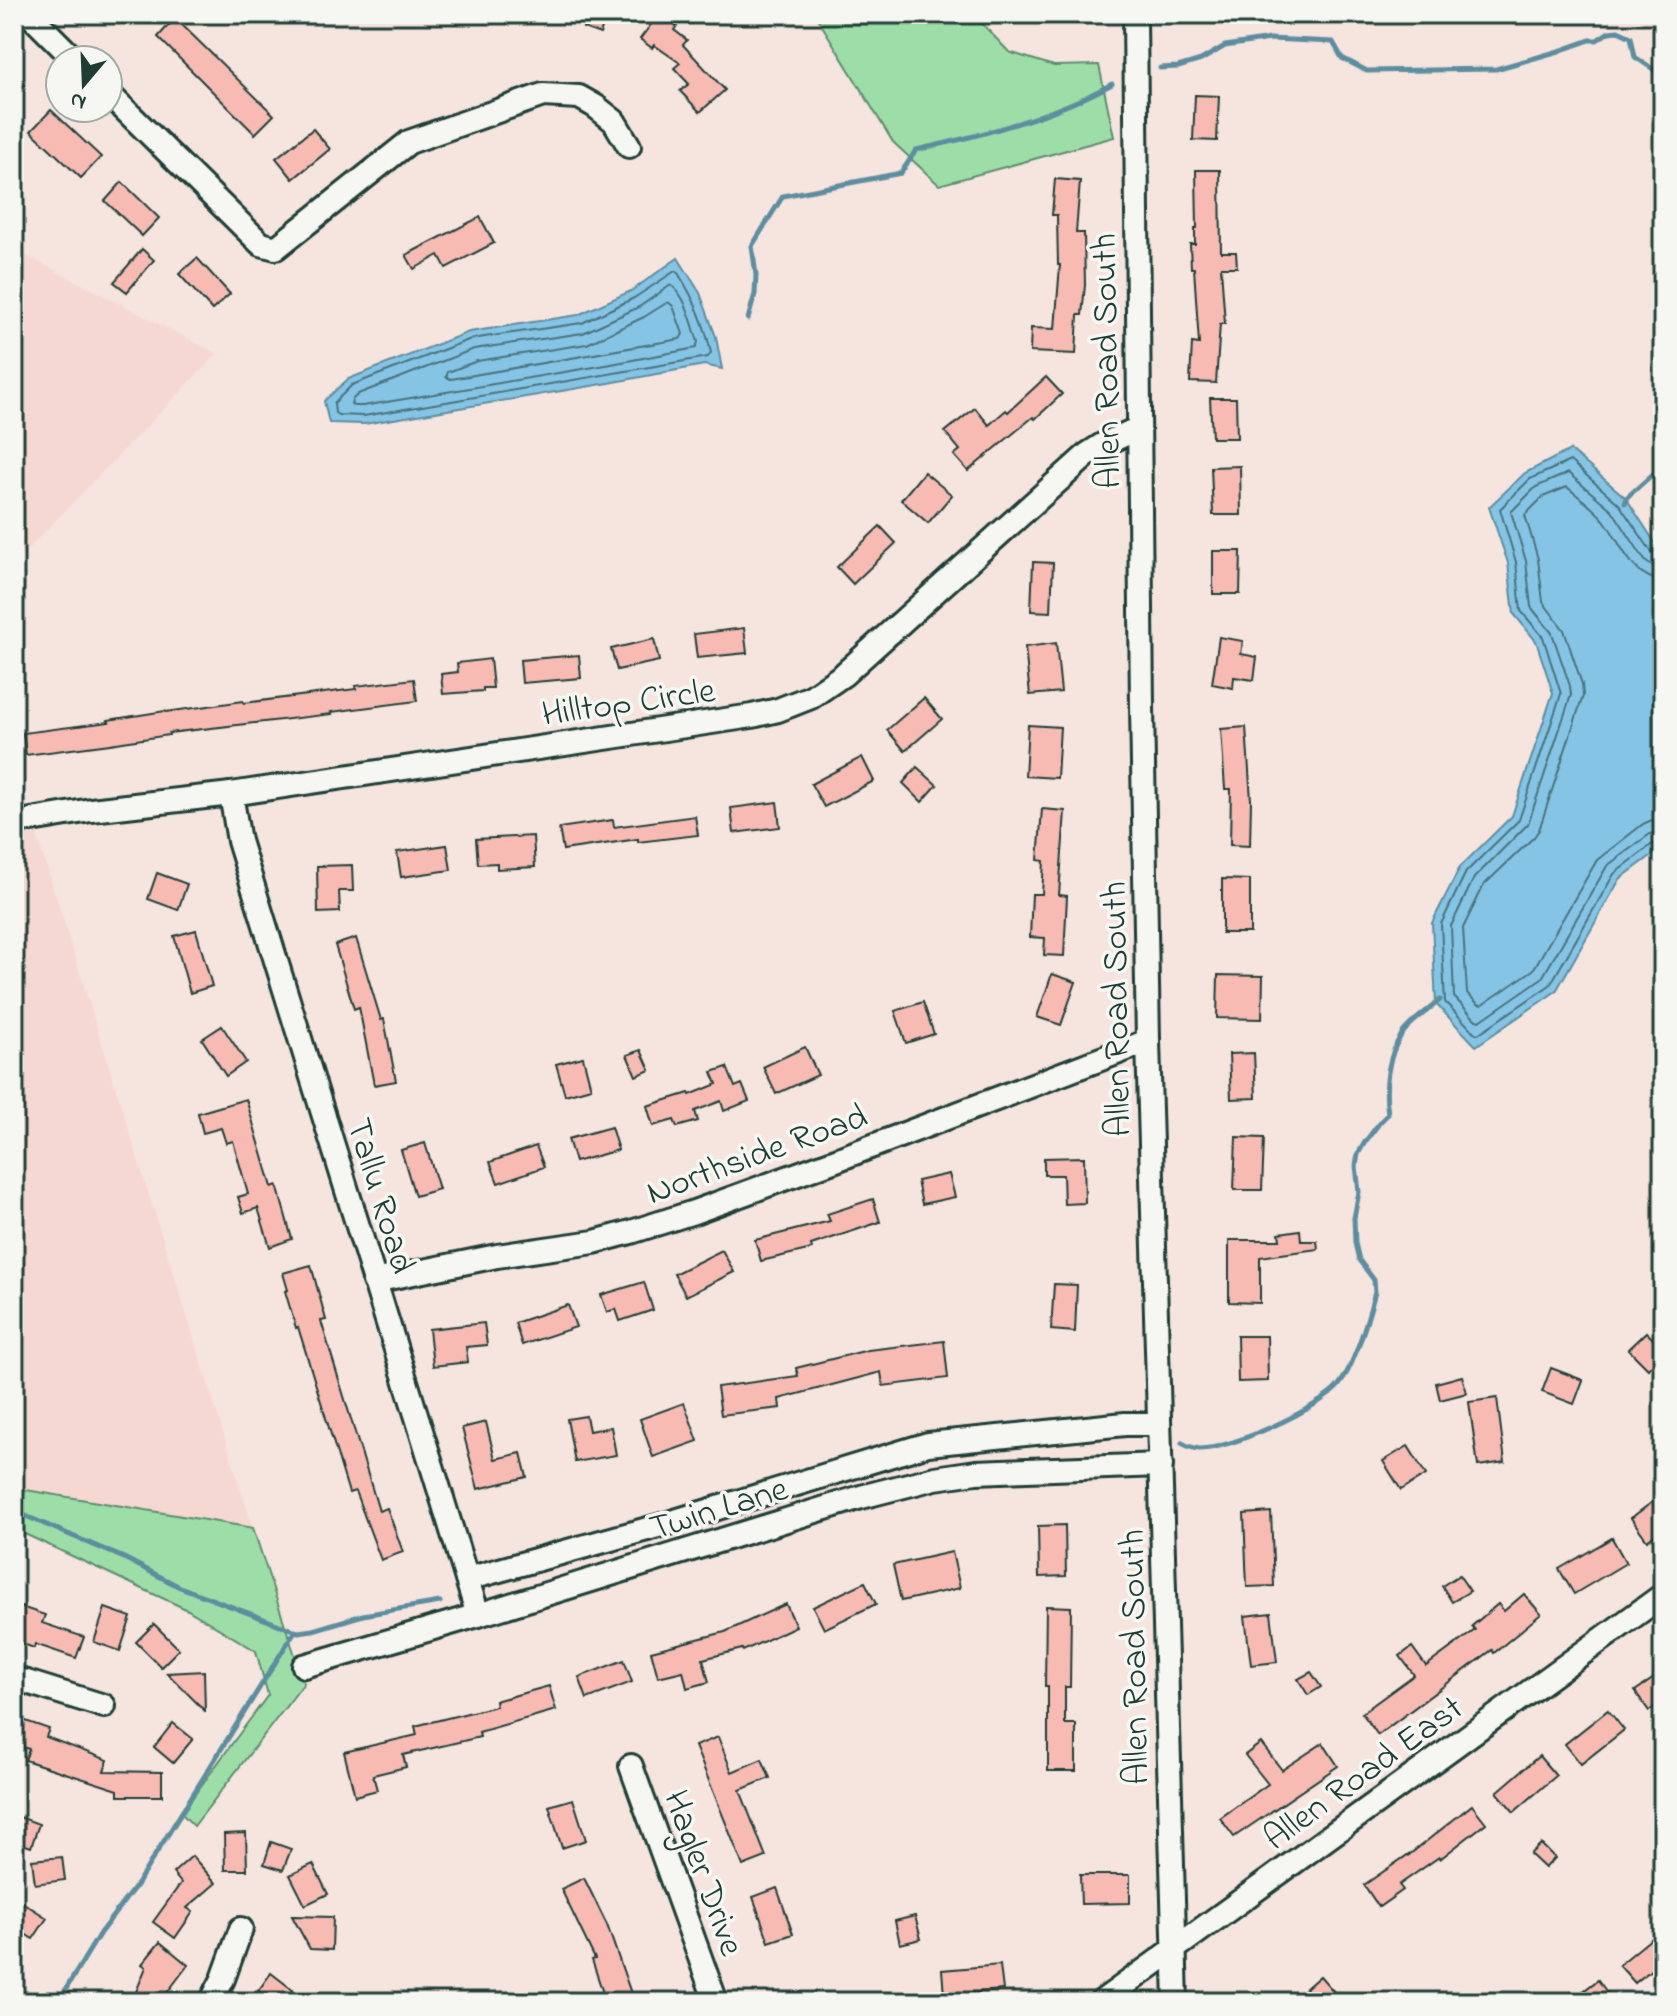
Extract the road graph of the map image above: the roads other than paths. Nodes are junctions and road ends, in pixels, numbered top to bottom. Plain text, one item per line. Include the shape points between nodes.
1 (29, 14) edge
2 (1135, 14) edge
3 (59, 44) edge
4 (124, 109) edge
5 (629, 146) dead end
6 (1139, 428) junction
7 (231, 794) junction
8 (31, 820) dead end
9 (1148, 1041) junction
10 (374, 1281) junction
11 (1159, 1424) junction
12 (1161, 1465) junction
13 (467, 1579) junction
14 (1663, 1595) edge
15 (478, 1615) junction
16 (304, 1666) dead end
17 (14, 1678) edge
18 (104, 1706) dead end
19 (631, 1766) dead end
20 (241, 1929) dead end
21 (1174, 1949) junction
22 (211, 2002) edge
23 (716, 2002) edge
24 (1101, 2002) edge
25 (1176, 2002) edge

1 - 3 street
2 - 6 street, Allen Road South
4 - 5 street via 270,248 409,142 543,95 579,97 595,106 614,121
6 - 7 street, Hilltop Circle via 1088,454 843,675 811,697 752,716
6 - 9 street, Allen Road South
7 - 8 street, Hilltop Circle
7 - 10 street, Tallu Road via 239,841
9 - 10 street, Northside Road via 631,1232
9 - 11 street, Allen Road South
10 - 13 street, Tallu Road
11 - 12 street, Allen Road South
11 - 13 street, Twin Lane via 928,1444
12 - 15 street, Twin Lane via 935,1478
12 - 21 street, Allen Road South
13 - 15 street, Tallu Road
14 - 21 street, Allen Road East
15 - 16 street, Twin Lane
17 - 18 street
19 - 23 street, Hagler Drive
20 - 22 street
21 - 24 street, Allen Road East
21 - 25 street, Allen Road South

